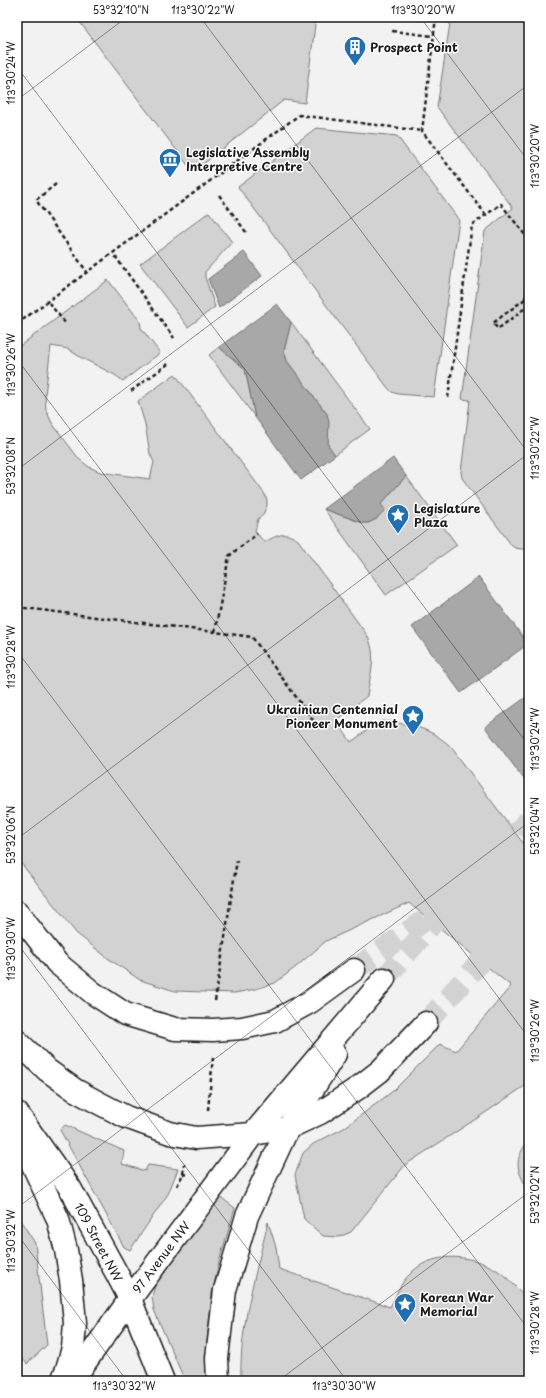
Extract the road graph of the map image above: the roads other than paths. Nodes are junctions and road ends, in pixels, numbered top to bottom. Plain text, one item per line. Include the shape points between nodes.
1 (17, 912) edge
2 (354, 970) tunnel mouth
3 (426, 1023) tunnel mouth
4 (17, 1041) edge
5 (17, 1113) edge
6 (288, 1128) junction
7 (17, 1131) edge
8 (253, 1134) junction
9 (130, 1299) junction
10 (62, 1381) edge
11 (72, 1381) edge
12 (163, 1381) edge
13 (218, 1381) edge

1 - 2 main road via 57,963 93,994 125,1014 175,1029 242,1028 275,1020 310,1002
3 - 6 main road via 380,1071 358,1088 320,1113
4 - 8 main road via 47,1070 75,1090 126,1116 170,1133 196,1138
5 - 9 main road, 109 Street NW via 70,1188
6 - 8 main road
6 - 8 main road, 97 Avenue NW via 384,979
6 - 13 main road via 247,1216 225,1290 216,1358
7 - 10 main road via 58,1220 66,1250 75,1323 73,1348
8 - 9 main road, 97 Avenue NW
9 - 11 main road, 97 Avenue NW
9 - 12 main road, 109 Street NW

